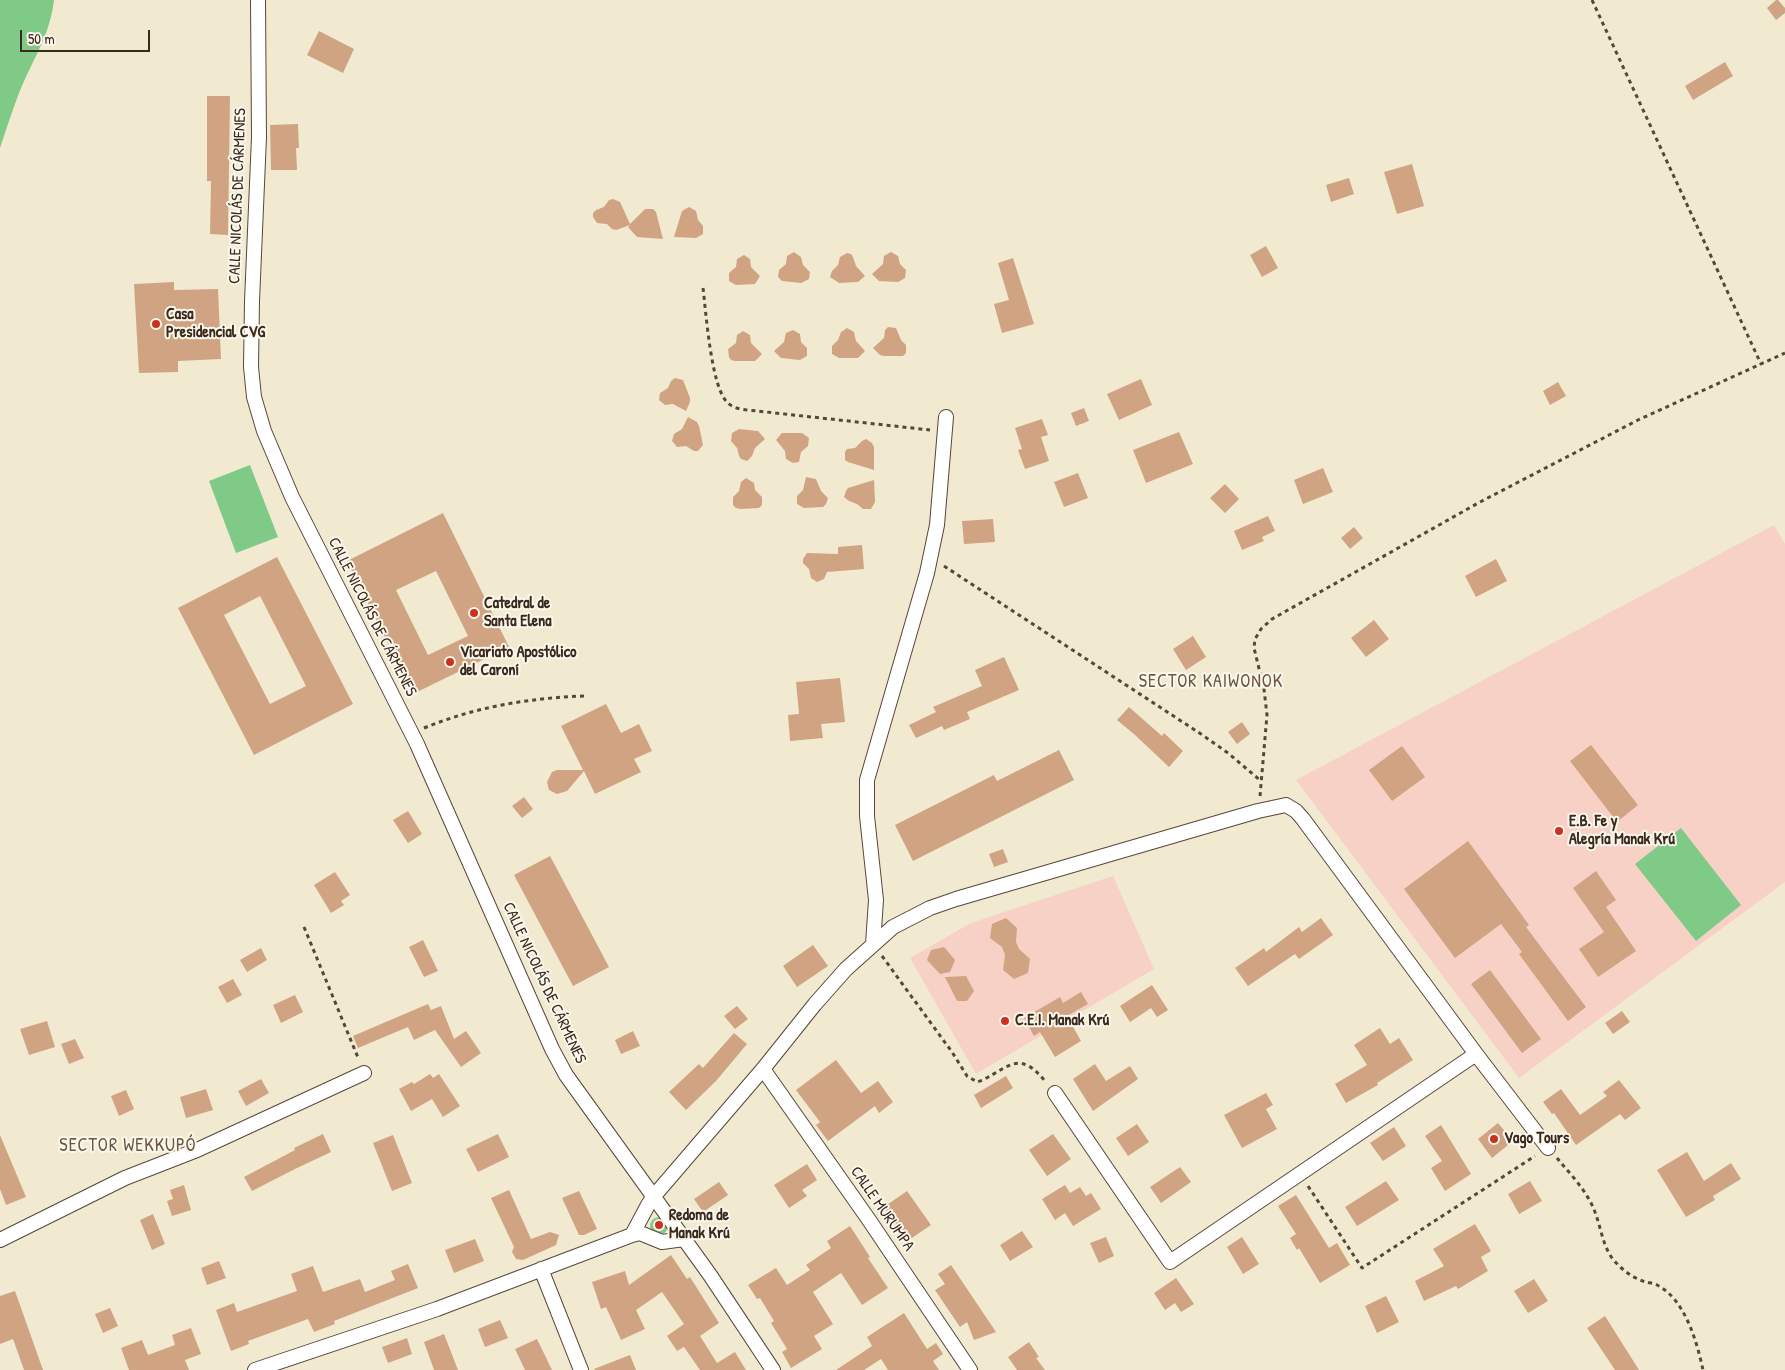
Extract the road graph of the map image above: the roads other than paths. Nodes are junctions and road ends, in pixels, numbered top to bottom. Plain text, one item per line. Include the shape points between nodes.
1 (258, 0) edge
2 (946, 417) dead end
3 (873, 944) junction
4 (1476, 1054) junction
5 (763, 1070) junction
6 (364, 1072) road end
7 (1055, 1093) road end
8 (1548, 1148) road end
9 (654, 1196) junction
10 (632, 1234) junction
11 (684, 1239) junction
12 (0, 1240) edge
13 (541, 1270) junction
14 (255, 1370) edge
15 (581, 1370) edge
16 (774, 1370) edge
17 (970, 1370) edge

1 - 9 street, CALLE NICOLÁS DE CÁRMENES via 259,137 251,367 254,397 264,431 292,497 412,733 552,1049 566,1075
2 - 3 street via 937,525 927,573 867,780 867,816 876,900
3 - 4 street via 893,927 956,899 1258,810 1286,805 1296,811
3 - 5 street via 815,1004
4 - 7 street via 1170,1262
4 - 8 street
5 - 9 street
5 - 17 street, CALLE MURUMPA
6 - 12 street via 197,1150 125,1178
9 - 10 street
9 - 11 street, CALLE NICOLÁS DE CÁRMENES
10 - 11 street via 640,1233 662,1242
10 - 13 street
11 - 16 street, CALLE NICOLÁS DE CÁRMENES
13 - 14 street via 438,1309
13 - 15 street

